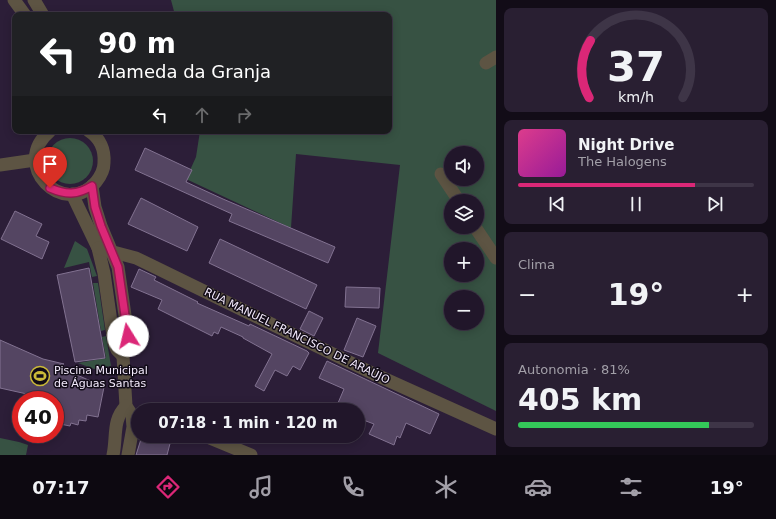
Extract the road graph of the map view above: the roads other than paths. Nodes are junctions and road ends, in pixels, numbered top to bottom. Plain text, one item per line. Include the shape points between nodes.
1 (14, 0) edge
2 (22, 12) edge
3 (47, 134) edge
4 (94, 134) edge
5 (35, 160) junction
6 (0, 166) edge
7 (441, 174) dead end
8 (92, 186) junction
9 (72, 194) junction
10 (454, 194) edge
11 (480, 234) edge
12 (98, 248) junction
13 (113, 252) junction
14 (496, 258) edge
15 (123, 356) junction
16 (126, 406) junction
17 (131, 407) edge
18 (496, 429) edge
19 (221, 443) edge
20 (113, 455) edge
21 (128, 455) edge
22 (250, 455) edge

1 - 2 street
3 - 5 street via 37,149
4 - 8 street via 101,143 104,166 100,177
5 - 6 street
5 - 9 street via 42,181 61,193
7 - 10 street
8 - 9 street
8 - 13 street via 101,226
9 - 12 street
11 - 14 street
12 - 13 street, RUA MANUEL FRANCISCO DE ARAÚJO
12 - 15 street via 114,343
13 - 15 street via 118,267 128,336
13 - 18 street, RUA MANUEL FRANCISCO DE ARAÚJO via 136,258 374,374
15 - 16 street
16 - 17 street
16 - 20 street via 119,413 116,424
16 - 21 street via 132,415 133,427
19 - 22 street

